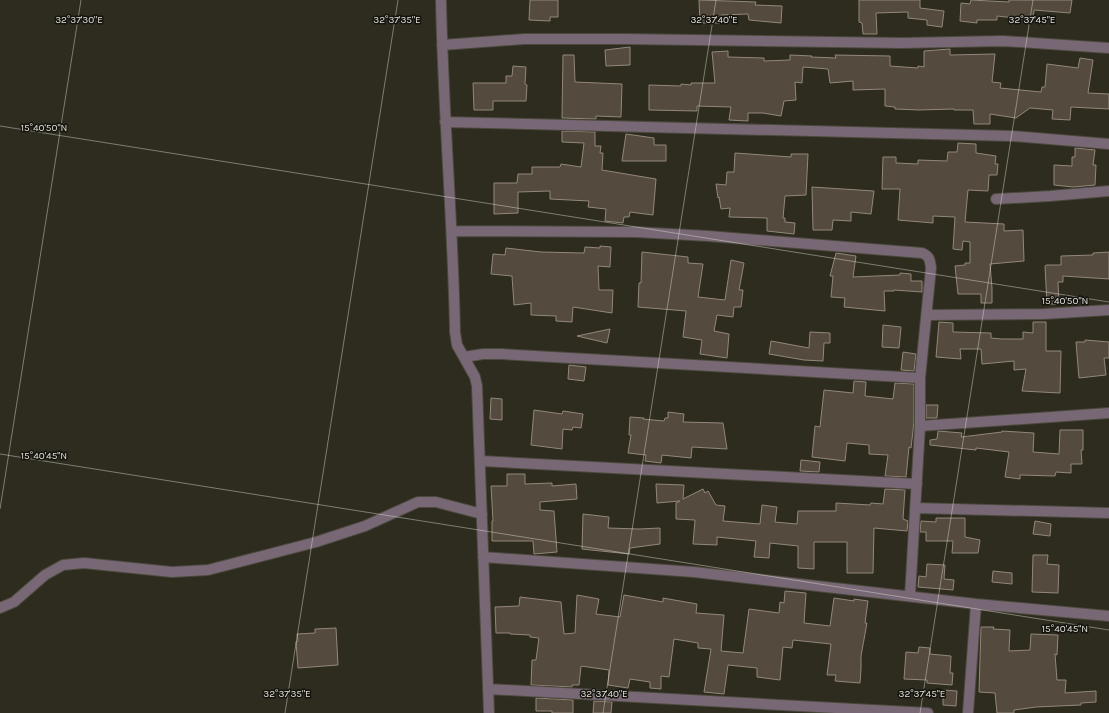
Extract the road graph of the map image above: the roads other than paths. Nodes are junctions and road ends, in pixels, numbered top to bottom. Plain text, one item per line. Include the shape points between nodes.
1 (441, 0) edge
2 (442, 45) junction
3 (1109, 48) edge
4 (445, 122) junction
5 (1109, 144) edge
6 (1109, 191) edge
7 (996, 199) dead end
8 (452, 231) junction
9 (1109, 310) edge
10 (927, 315) junction
11 (464, 357) junction
12 (920, 378) junction
13 (1109, 413) edge
14 (920, 426) junction
15 (481, 461) junction
16 (917, 484) junction
17 (915, 508) junction
18 (1109, 513) edge
19 (482, 514) junction
20 (483, 557) junction
21 (910, 596) junction
22 (976, 604) junction
23 (0, 608) edge
24 (1109, 616) edge
25 (488, 689) junction
26 (489, 713) edge
27 (928, 713) edge
28 (968, 713) edge

1 - 2 street
2 - 3 street via 524,39 626,39 902,43 1003,41
2 - 4 street
4 - 5 street via 1012,136
4 - 8 street
6 - 7 street
8 - 10 street via 636,232 922,253 929,258 931,268
8 - 11 street via 455,332 457,345
9 - 10 street via 1044,314
10 - 12 street
11 - 12 street via 501,354
11 - 15 street via 477,386
12 - 14 street
13 - 14 street
14 - 16 street
15 - 16 street
15 - 19 street
16 - 17 street
17 - 18 street
17 - 21 street
19 - 20 street
19 - 23 street via 436,502 418,502 365,526 316,542 208,570 172,572 84,563 63,565 45,575 14,602
20 - 21 street via 694,572
20 - 25 street
21 - 22 street
22 - 24 street
22 - 28 street
25 - 26 street
25 - 27 street

